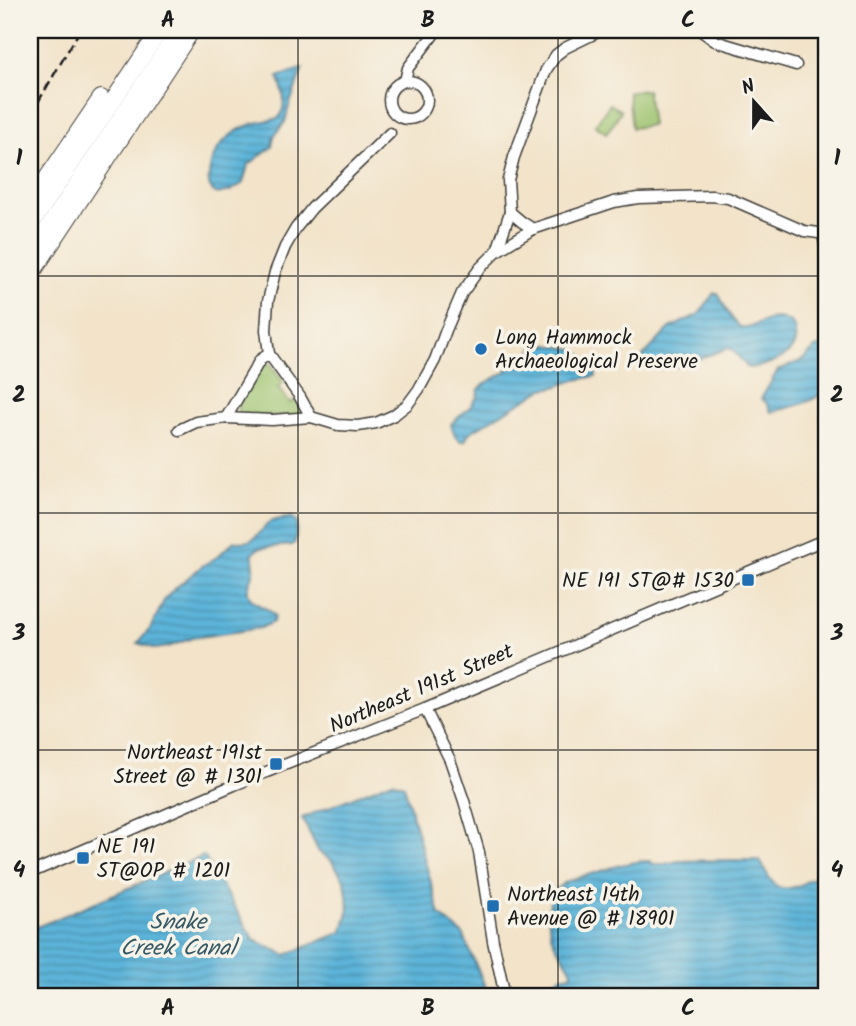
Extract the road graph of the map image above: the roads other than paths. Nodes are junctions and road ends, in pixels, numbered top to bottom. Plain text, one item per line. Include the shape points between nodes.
1 (148, 30) edge
2 (160, 30) edge
3 (179, 30) edge
4 (192, 30) edge
5 (437, 30) edge
6 (601, 30) edge
7 (701, 30) edge
8 (796, 65) dead end
9 (405, 81) dead end
10 (390, 133) dead end
11 (30, 204) edge
12 (510, 212) junction
13 (30, 226) edge
14 (533, 229) junction
15 (824, 234) edge
16 (826, 250) edge
17 (497, 251) junction
18 (30, 255) edge
19 (30, 276) edge
20 (270, 354) junction
21 (311, 417) junction
22 (226, 418) junction
23 (179, 430) dead end
24 (826, 539) edge
25 (425, 709) junction
26 (30, 873) edge
27 (505, 996) edge

1 - 11 highway
2 - 13 highway
3 - 18 highway
4 - 19 highway
5 - 9 street via 408,68
6 - 12 street via 565,48 546,70 508,180
7 - 8 street via 715,41
10 - 20 street via 312,208 290,238 268,301
12 - 14 street
12 - 17 street
14 - 15 street via 614,202 712,195 804,232
14 - 17 street
15 - 16 street
17 - 21 street via 462,293 435,360 408,404 376,423 358,426
20 - 21 street
20 - 22 street via 260,360
21 - 22 street
22 - 23 street via 196,422
24 - 25 street, Northeast 191st Street
25 - 26 street, Northeast 191st Street
25 - 27 street via 450,760 479,852

